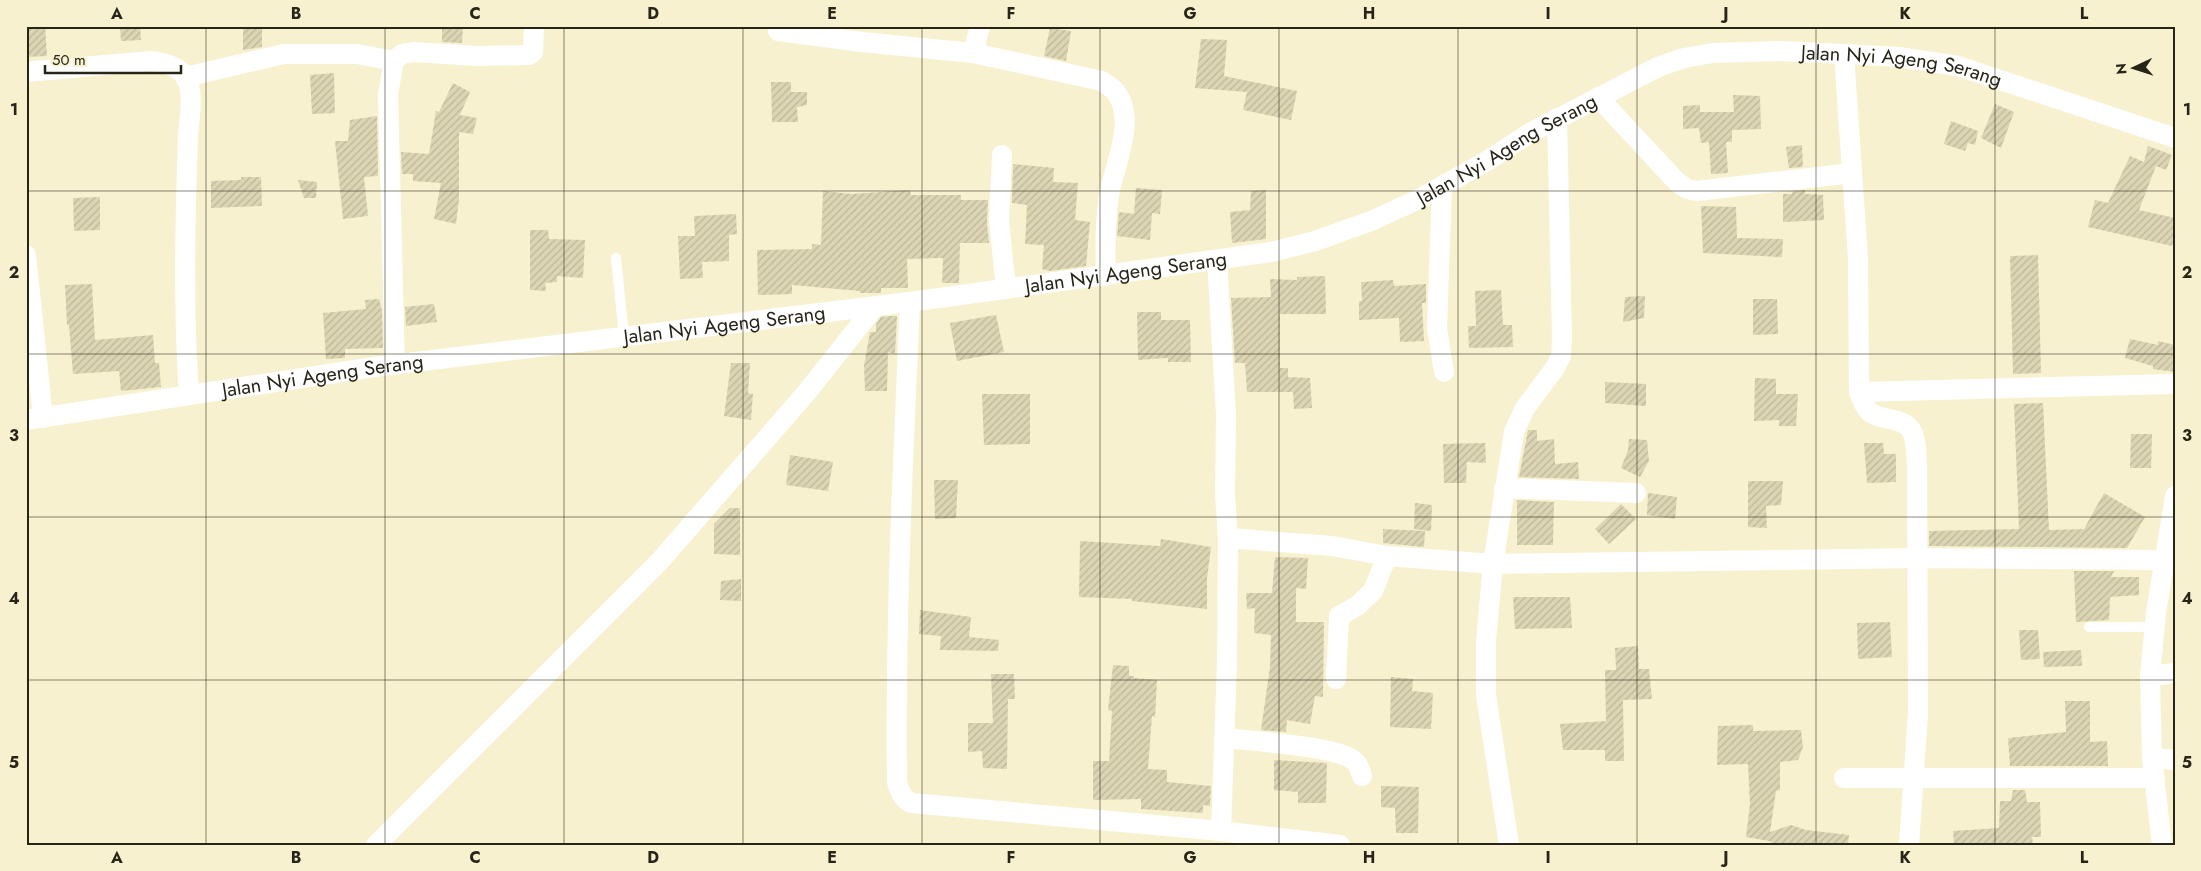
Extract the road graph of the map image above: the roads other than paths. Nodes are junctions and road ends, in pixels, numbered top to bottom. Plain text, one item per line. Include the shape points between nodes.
1 (534, 26) edge
2 (980, 26) edge
3 (778, 31) dead end
4 (973, 53) junction
5 (1844, 54) junction
6 (394, 61) junction
7 (26, 72) edge
8 (185, 77) junction
9 (1598, 97) junction
10 (1557, 118) junction
11 (2175, 138) edge
12 (1002, 155) dead end
13 (1852, 173) junction
14 (1442, 186) junction
15 (26, 255) edge
16 (616, 258) dead end
17 (1217, 260) junction
18 (1106, 276) junction
19 (1006, 288) junction
20 (910, 302) junction
21 (875, 306) junction
22 (624, 336) junction
23 (395, 365) junction
24 (1444, 372) dead end
25 (2175, 384) edge
26 (1860, 392) junction
27 (189, 395) junction
28 (34, 419) edge
29 (1504, 488) junction
30 (1636, 493) dead end
31 (2175, 496) edge
32 (1228, 538) junction
33 (1387, 556) junction
34 (1919, 558) junction
35 (2164, 560) junction
36 (1493, 564) junction
37 (2089, 627) dead end
38 (2155, 627) junction
39 (2175, 673) edge
40 (2150, 676) junction
41 (1336, 679) dead end
42 (1224, 738) junction
43 (2152, 758) junction
44 (2175, 760) edge
45 (1362, 776) dead end
46 (1844, 778) dead end
47 (1914, 778) junction
48 (2155, 778) junction
49 (1221, 832) junction
50 (376, 845) edge
51 (1340, 845) edge
52 (1509, 845) edge
53 (1909, 845) edge
54 (2162, 845) edge

1 - 6 street via 533,52 529,55 413,52 402,54
2 - 4 street
3 - 4 street
4 - 18 street via 1102,81 1115,90 1125,126 1108,200
5 - 9 street, Jalan Nyi Ageng Serang via 1780,51 1714,53 1684,58 1658,66
5 - 11 street, Jalan Nyi Ageng Serang via 1899,57 1958,66
5 - 13 street
6 - 8 street via 356,54 284,54
6 - 23 street via 388,94
7 - 8 street via 151,61 178,69
8 - 27 street via 190,99 185,338
9 - 10 street, Jalan Nyi Ageng Serang
9 - 13 street via 1687,189 1697,191
10 - 14 street, Jalan Nyi Ageng Serang
10 - 29 street via 1561,356 1519,419
12 - 19 street via 999,221
13 - 26 street via 1858,259
14 - 17 street, Jalan Nyi Ageng Serang via 1370,221 1315,241
14 - 24 street via 1438,328
15 - 28 street
16 - 22 lane
17 - 18 street, Jalan Nyi Ageng Serang
17 - 32 street via 1226,415
18 - 19 street, Jalan Nyi Ageng Serang
19 - 20 street, Jalan Nyi Ageng Serang
20 - 21 street, Jalan Nyi Ageng Serang
20 - 49 street via 896,715 900,792 911,803
21 - 22 street, Jalan Nyi Ageng Serang
21 - 50 street via 807,392 659,562
22 - 23 street, Jalan Nyi Ageng Serang
23 - 27 street, Jalan Nyi Ageng Serang
25 - 26 street
26 - 34 street via 1870,413 1904,423 1911,430 1917,465
27 - 28 street, Jalan Nyi Ageng Serang
29 - 30 street
29 - 36 street
31 - 35 street
32 - 33 street via 1332,546
32 - 42 street
33 - 36 street
33 - 41 street via 1373,591 1357,606 1339,616
34 - 35 street
34 - 36 street
34 - 47 street via 1918,713
35 - 38 street
36 - 52 street via 1486,641 1486,695
37 - 38 lane
38 - 40 street
39 - 40 street
40 - 43 street
42 - 45 street via 1342,754 1353,759
42 - 49 street
43 - 44 street
43 - 48 street
46 - 47 street
47 - 48 street
47 - 53 street
48 - 54 street
49 - 51 street

